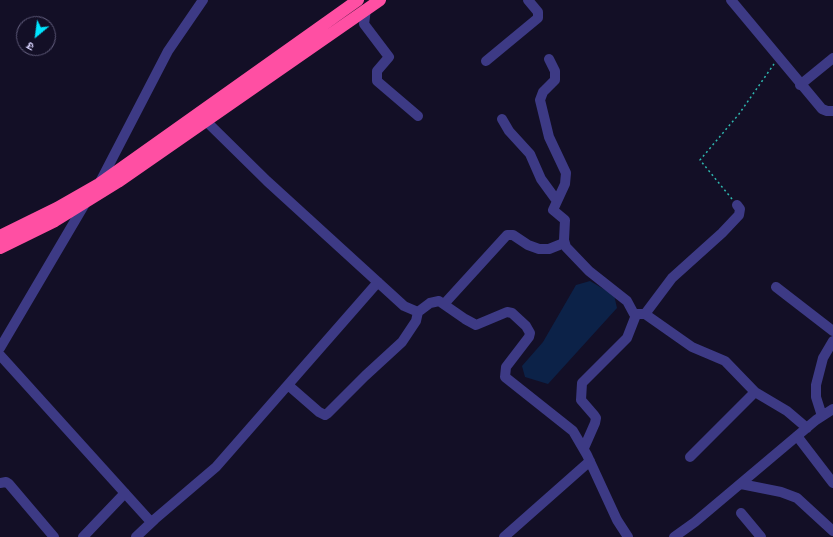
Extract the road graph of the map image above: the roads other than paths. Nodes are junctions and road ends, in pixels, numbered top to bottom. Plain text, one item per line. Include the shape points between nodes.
1 (203, 0) edge
2 (380, 0) edge
3 (528, 0) edge
4 (731, 0) edge
5 (362, 5) edge
6 (833, 58) edge
7 (549, 59) dead end
8 (486, 61) dead end
9 (800, 85) junction
10 (833, 110) edge
11 (418, 116) dead end
12 (502, 119) dead end
13 (207, 122) junction
14 (99, 184) junction
15 (557, 200) junction
16 (85, 204) junction
17 (737, 205) road end
18 (0, 236) edge
19 (564, 243) junction
20 (0, 248) edge
21 (378, 282) junction
22 (776, 287) dead end
23 (445, 304) junction
24 (418, 312) junction
25 (641, 315) junction
26 (833, 331) edge
27 (833, 341) edge
28 (0, 348) edge
29 (0, 355) edge
30 (288, 385) junction
31 (755, 392) junction
32 (833, 409) edge
33 (822, 416) junction
34 (807, 428) junction
35 (797, 436) junction
36 (584, 448) junction
37 (690, 457) dead end
38 (590, 460) junction
39 (0, 483) edge
40 (833, 483) edge
41 (741, 484) junction
42 (125, 493) junction
43 (741, 513) dead end
44 (151, 522) junction
45 (833, 531) edge
46 (54, 537) edge
47 (83, 537) edge
48 (136, 537) edge
49 (504, 537) edge
50 (628, 537) edge
51 (674, 537) edge
52 (761, 537) edge

1 - 14 street via 168,51
2 - 5 highway
3 - 8 street via 538,12 538,18
4 - 9 street
5 - 11 street via 364,24 389,57 377,71 377,81
5 - 13 highway
5 - 14 highway
6 - 9 street
7 - 15 street via 555,71 555,80 543,92 540,100 549,137 566,173 565,184
9 - 10 street via 822,109
12 - 15 street via 530,154 541,179
13 - 16 highway
13 - 21 street via 267,181
14 - 16 street
14 - 18 highway
15 - 19 street via 553,210 565,220
16 - 20 highway
16 - 28 street
17 - 25 street via 740,209 739,215 672,278
19 - 23 street via 549,249 539,249 513,235 507,235
19 - 25 street via 589,271 627,301 632,311
21 - 24 street via 404,306
21 - 30 street
22 - 26 street
23 - 24 street via 434,301
23 - 36 street via 476,325 506,312 512,313 526,326 530,333 529,337 506,367 505,377 568,426
24 - 30 street via 416,321 402,342 325,415
25 - 31 street via 692,347 726,361
25 - 36 street via 627,338 582,382 581,400 596,418
27 - 33 street via 823,358 816,385 816,397
29 - 42 street
30 - 44 street via 216,467
31 - 34 street via 787,411
31 - 37 street
32 - 33 street
33 - 34 street
34 - 35 street
35 - 40 street
35 - 41 street
36 - 38 street
38 - 49 street
38 - 50 street via 610,506
39 - 46 street via 9,484
41 - 45 street via 797,498
41 - 51 street
42 - 44 street
42 - 47 street
43 - 52 street
44 - 48 street

